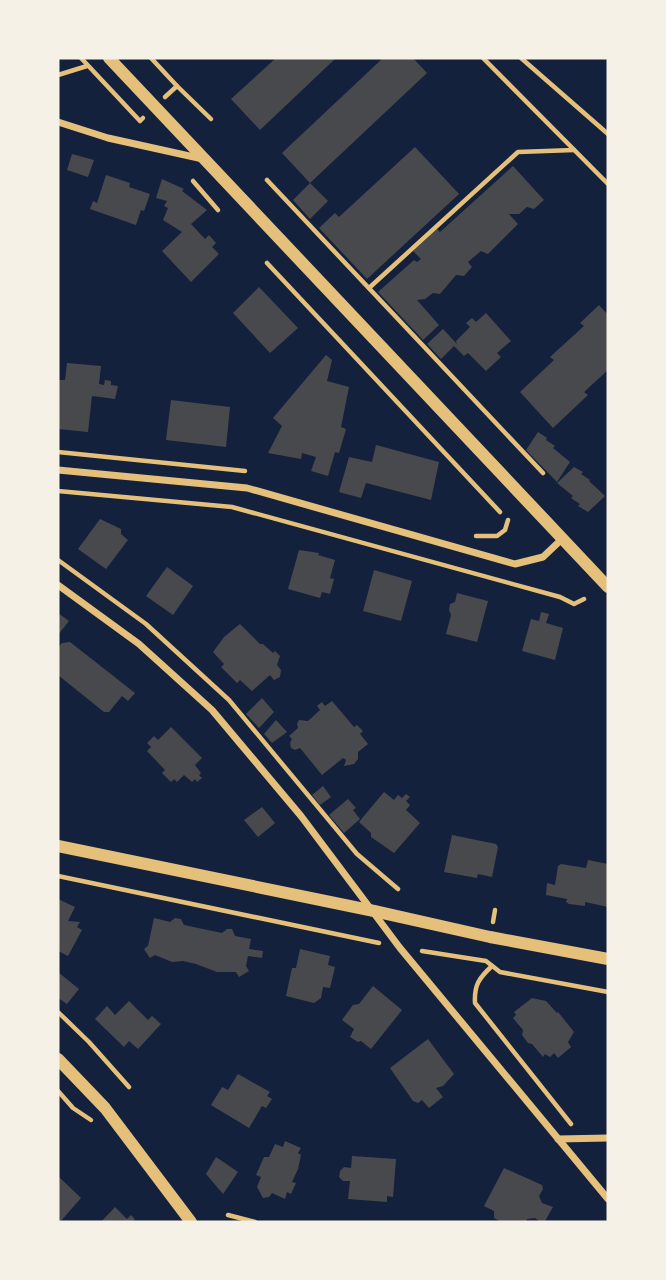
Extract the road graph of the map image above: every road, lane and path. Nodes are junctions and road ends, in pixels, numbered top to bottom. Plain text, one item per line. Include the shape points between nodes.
1 (81, 58) edge
2 (109, 58) edge
3 (151, 58) edge
4 (482, 58) edge
5 (521, 58) edge
6 (87, 66) junction
7 (58, 75) edge
8 (177, 86) junction
9 (156, 107) junction
10 (211, 119) dead end
11 (140, 121) dead end
12 (58, 122) edge
13 (608, 134) edge
14 (574, 150) junction
15 (208, 160) junction
16 (267, 180) dead end
17 (193, 181) dead end
18 (608, 184) edge
19 (218, 210) dead end
20 (267, 263) dead end
21 (369, 288) junction
22 (58, 470) edge
23 (543, 473) dead end
24 (58, 491) edge
25 (500, 512) dead end
26 (562, 539) junction
27 (58, 585) edge
28 (608, 587) edge
29 (584, 599) dead end
30 (58, 846) edge
31 (58, 876) edge
32 (374, 911) junction
33 (400, 948) junction
34 (608, 959) edge
35 (492, 966) junction
36 (608, 992) edge
37 (58, 1012) edge
38 (58, 1059) edge
39 (129, 1087) dead end
40 (58, 1091) edge
41 (91, 1120) dead end
42 (574, 1128) dead end
43 (558, 1139) junction
44 (608, 1139) edge
45 (608, 1199) edge
46 (228, 1215) dead end
47 (191, 1222) edge
48 (255, 1222) edge

1 - 6 path
2 - 9 street
3 - 8 path
4 - 14 path
5 - 13 path
6 - 7 path
6 - 11 path
8 - 9 path
8 - 10 path
9 - 15 street
12 - 15 street
14 - 18 path
14 - 21 path via 518,152
15 - 26 street
16 - 21 path
17 - 19 path
20 - 25 path
21 - 23 path
22 - 26 street via 247,488 515,564 543,556
24 - 29 path via 232,507 574,604
26 - 28 street
27 - 32 street via 139,644 212,710 302,816
30 - 32 street
31 - 33 path
32 - 33 street
32 - 34 street
33 - 35 path via 486,961
33 - 43 street
35 - 36 path via 500,972
35 - 42 path via 474,987 475,1003
37 - 39 path
38 - 47 street via 105,1108
40 - 41 path
43 - 44 street
43 - 45 street
46 - 48 path

